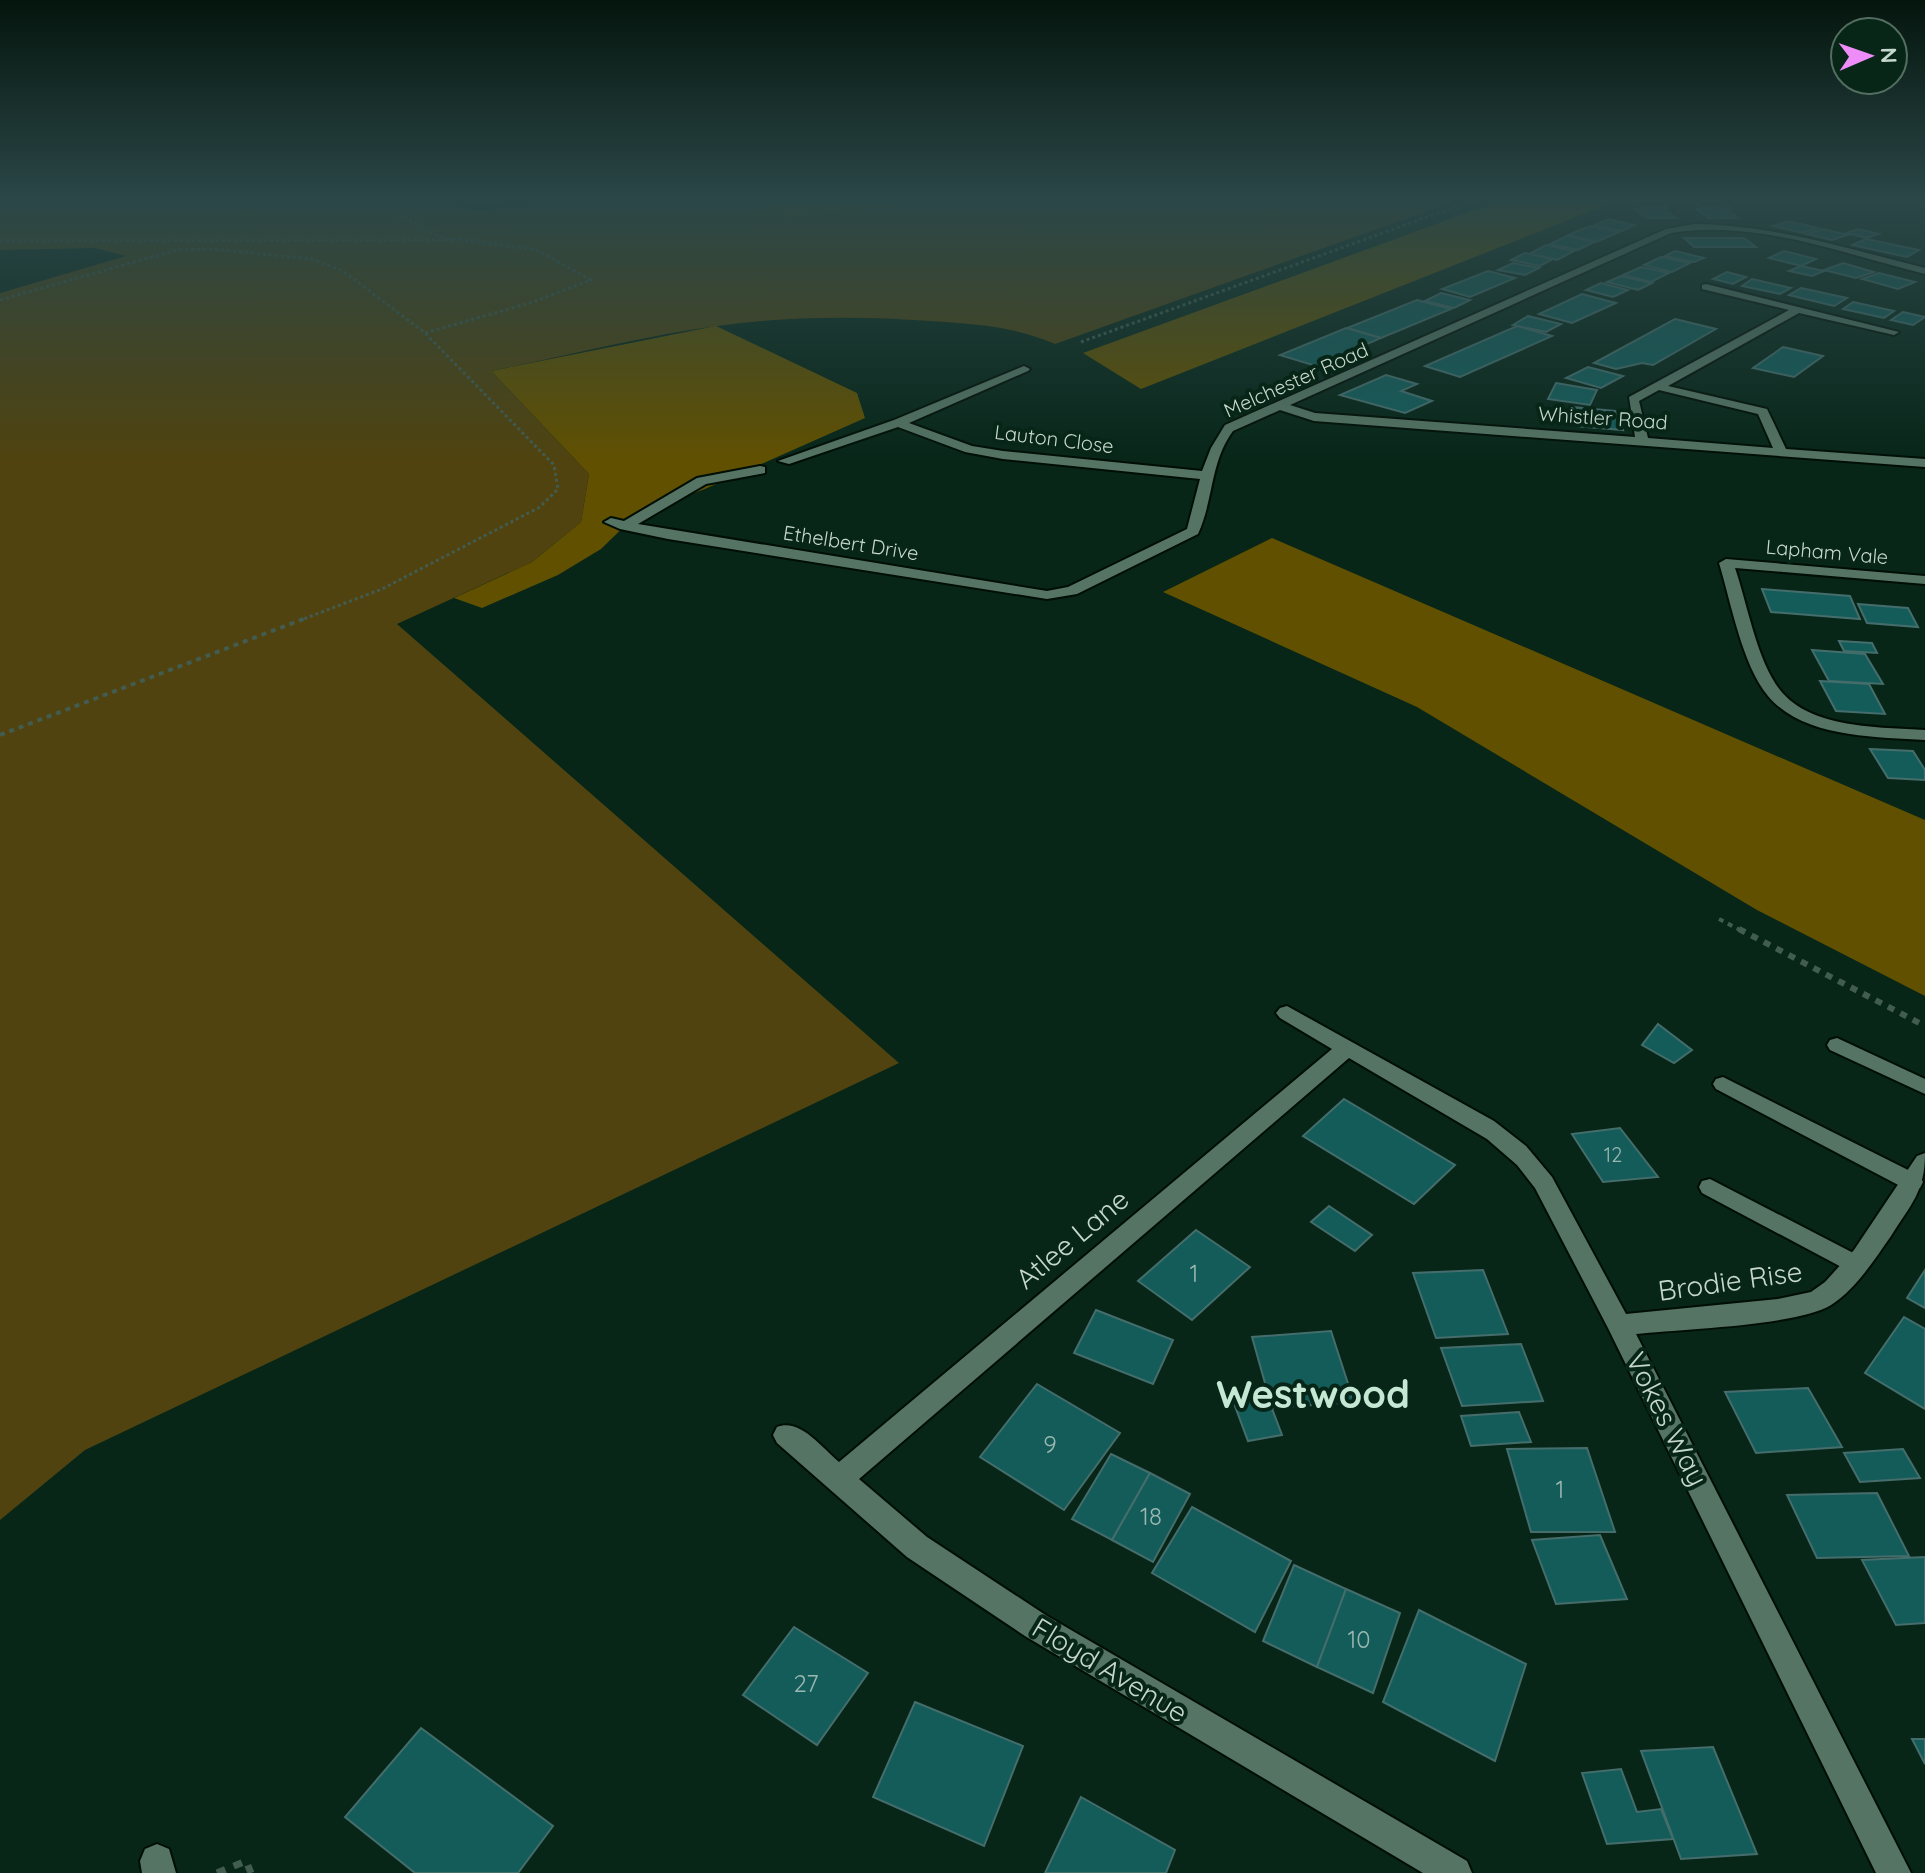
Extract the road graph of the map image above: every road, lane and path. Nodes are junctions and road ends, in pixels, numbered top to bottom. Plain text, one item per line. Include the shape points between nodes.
1 (45, 287) edge
2 (365, 287) edge
3 (571, 287) edge
4 (1232, 287) edge
5 (1542, 287) edge
6 (1708, 287) edge
7 (0, 300) edge
8 (1798, 309) junction
9 (1894, 332) dead end
10 (425, 333) junction
11 (1081, 342) dead end
12 (1024, 369) dead end
13 (1655, 386) junction
14 (1280, 406) junction
15 (898, 423) junction
16 (1642, 441) junction
17 (1781, 452) junction
18 (784, 461) dead end
19 (1925, 463) edge
20 (760, 470) dead end
21 (1210, 476) junction
22 (1925, 580) edge
23 (1072, 591) joint
24 (0, 735) edge
25 (1925, 735) edge
26 (1719, 919) dead end
27 (1287, 1013) dead end
28 (1925, 1026) edge
29 (1837, 1045) dead end
30 (1346, 1049) junction
31 (1723, 1084) dead end
32 (1925, 1087) edge
33 (1918, 1172) edge
34 (1710, 1187) dead end
35 (1855, 1264) junction
36 (1619, 1325) junction
37 (787, 1435) dead end
38 (839, 1479) junction
39 (217, 1873) edge
40 (251, 1873) edge
41 (1455, 1873) edge
42 (1894, 1873) edge

1 - 7 path
2 - 10 path
3 - 10 path
4 - 11 path
5 - 14 street, Melchester Road
6 - 8 street
8 - 9 street
8 - 13 street
10 - 24 path via 554,465 558,489 540,507 382,589
12 - 15 street
13 - 16 street via 1633,400
13 - 17 street via 1763,412
14 - 16 street, Whistler Road via 1314,417
14 - 21 street, Melchester Road via 1229,428 1214,448
15 - 18 street
15 - 21 street, Lauton Close via 969,449 1003,455
16 - 17 street, Whistler Road
17 - 19 street, Whistler Road
20 - 23 street, Ethelbert Drive via 702,481 618,524 1047,595
21 - 23 street, Melchester Road via 1193,531
22 - 25 street, Lapham Vale via 1726,563 1766,682 1785,704 1842,726
26 - 28 path
27 - 30 street, Vokes Way
29 - 32 lane
30 - 36 street, Vokes Way via 1513,1145 1544,1183
30 - 38 street, Atlee Lane
31 - 33 lane
33 - 35 street, Brodie Rise
34 - 35 lane
35 - 36 street, Brodie Rise via 1835,1289 1802,1306
36 - 42 street, Vokes Way
37 - 38 street, Floyd Avenue
38 - 41 street, Floyd Avenue via 917,1547 1036,1626
39 - 40 path via 246,1861

